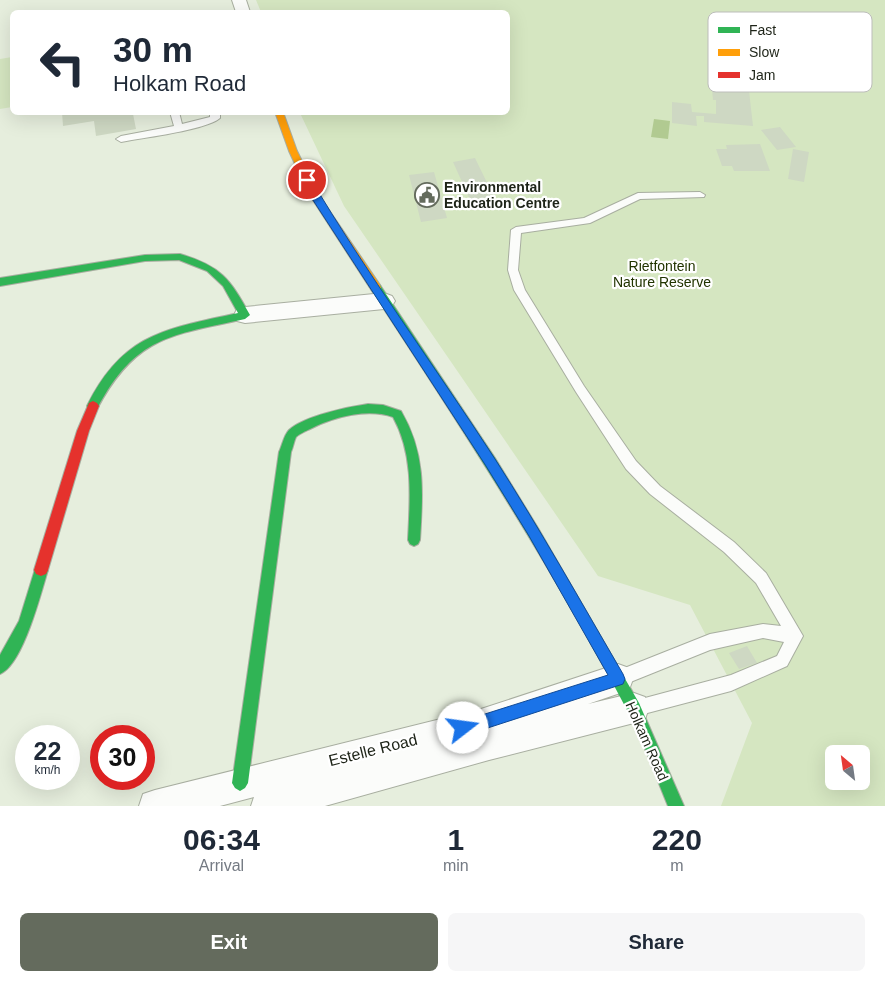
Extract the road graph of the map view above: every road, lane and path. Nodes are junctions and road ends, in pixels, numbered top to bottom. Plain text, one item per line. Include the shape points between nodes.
1 (175, 115) edge
2 (215, 115) edge
3 (280, 115) edge
4 (179, 128) junction
5 (122, 139) dead end
6 (700, 195) dead end
7 (0, 282) edge
8 (384, 301) junction
9 (244, 315) junction
10 (414, 540) dead end
11 (795, 636) junction
12 (0, 667) edge
13 (618, 679) junction
14 (634, 708) junction
15 (240, 783) junction
16 (156, 806) edge
17 (267, 806) edge
18 (676, 806) edge

1 - 4 lane
2 - 4 lane via 207,122
3 - 8 street, Holkam Road via 314,194
4 - 5 lane
6 - 11 lane via 638,196 586,221 516,230 513,270 520,290 571,375 631,465 761,578
7 - 9 street via 145,258 180,257 210,269 227,284
8 - 9 street
8 - 13 street, Holkam Road via 520,509
9 - 12 street via 164,334 127,358 112,375 96,400 83,431 26,622 14,649
10 - 15 street via 416,468 407,428 397,414 376,409 362,411 302,427 293,433 285,452
11 - 13 lane via 763,631 710,642
11 - 14 lane via 782,661 731,683
13 - 14 street, Holkam Road
13 - 15 street, Estelle Road via 481,724
14 - 17 street, Estelle Road
14 - 18 street, Holkam Road
15 - 16 street, Estelle Road

